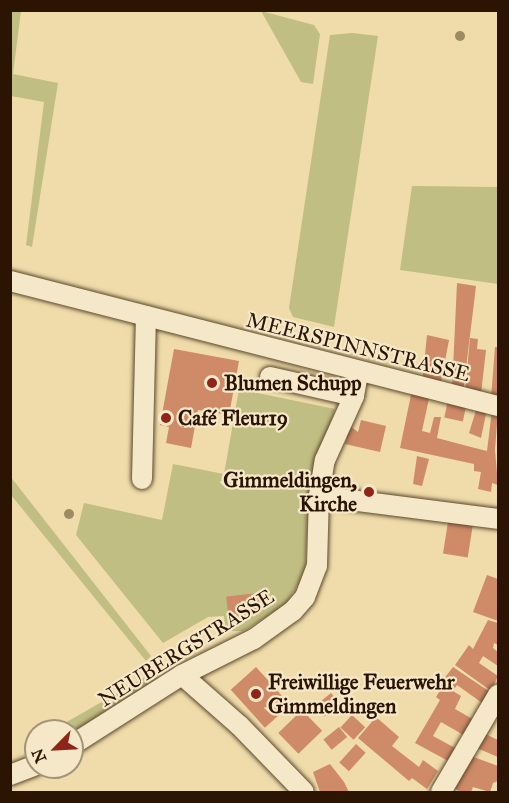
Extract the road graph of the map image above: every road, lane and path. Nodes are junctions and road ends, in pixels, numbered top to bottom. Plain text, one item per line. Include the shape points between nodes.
1 (10, 281) edge
2 (146, 316) junction
3 (358, 373) junction
4 (270, 377) dead end
5 (354, 396) junction
6 (498, 406) edge
7 (142, 479) dead end
8 (319, 496) junction
9 (498, 519) edge
10 (182, 675) junction
11 (498, 695) edge
12 (84, 737) edge
13 (304, 792) edge
14 (441, 792) edge

1 - 2 street, MEERSPINNSTRASSE
2 - 3 street, MEERSPINNSTRASSE
2 - 7 street
3 - 5 street, NEUBERGSTRASSE
3 - 6 street, MEERSPINNSTRASSE
4 - 5 street
5 - 8 street, NEUBERGSTRASSE via 332,438
8 - 9 street
8 - 10 street, NEUBERGSTRASSE via 317,566 305,597 293,611 254,639
10 - 12 street, NEUBERGSTRASSE
10 - 13 street via 239,725
11 - 14 street

